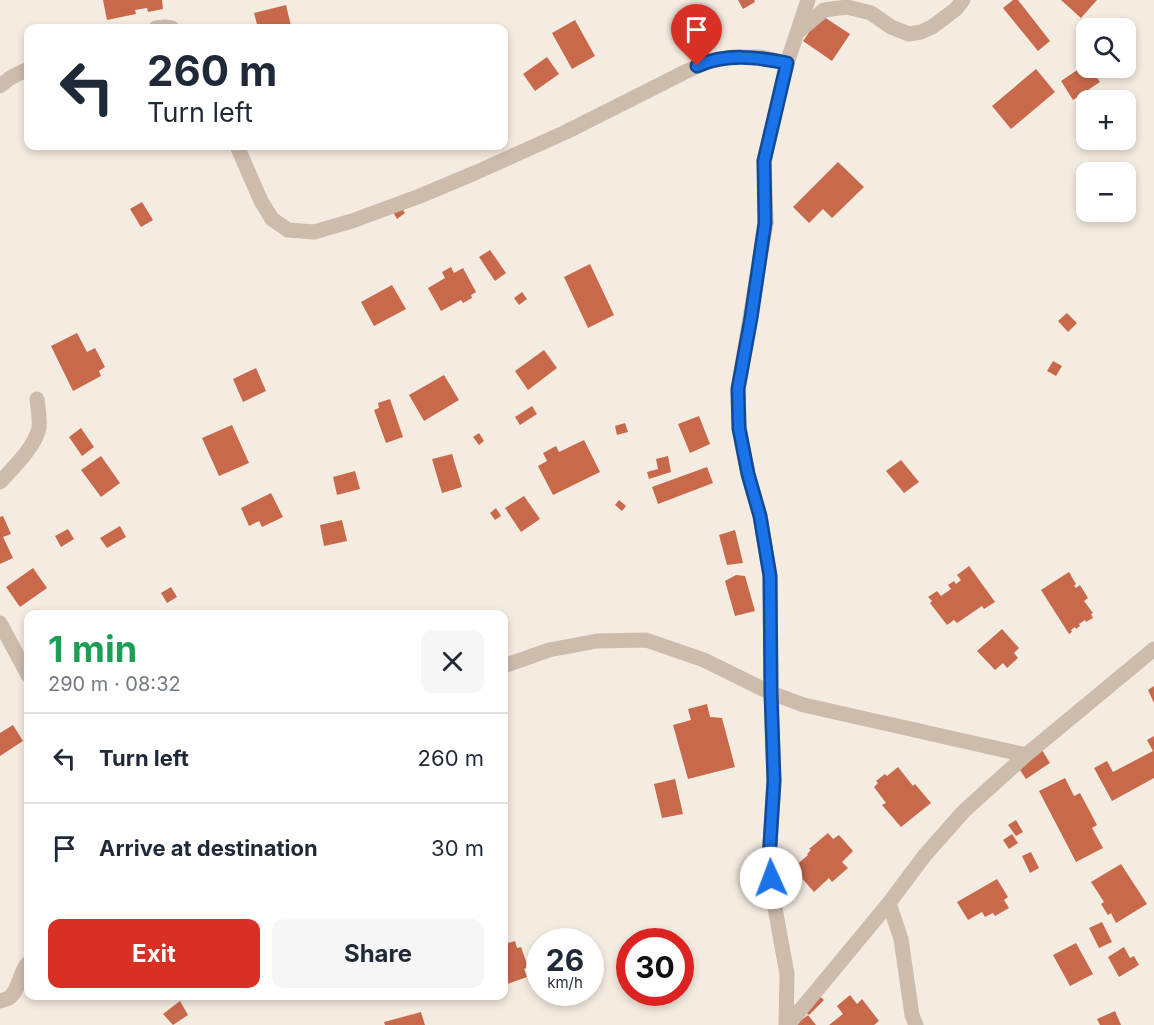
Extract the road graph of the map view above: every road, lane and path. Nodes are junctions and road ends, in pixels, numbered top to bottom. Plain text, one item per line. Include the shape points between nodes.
1 (808, 0) edge
2 (963, 0) edge
3 (796, 33) junction
4 (787, 63) junction
5 (24, 71) edge
6 (0, 86) edge
7 (239, 150) edge
8 (37, 399) dead end
9 (0, 482) edge
10 (0, 623) edge
11 (1154, 649) edge
12 (508, 665) edge
13 (24, 668) edge
14 (771, 693) junction
15 (1026, 755) junction
16 (889, 903) junction
17 (24, 969) edge
18 (0, 1002) edge
19 (787, 1025) edge
20 (916, 1025) edge

1 - 3 street
2 - 3 street via 921,32 909,34 871,13 847,7 824,10
3 - 4 street
4 - 7 street via 760,57 710,61 477,172 411,200 314,232 288,230 272,219
4 - 14 street via 764,161 765,223 738,389 739,428 770,576
5 - 6 street
8 - 9 street via 39,426 35,439
10 - 13 street
11 - 15 street
12 - 14 street via 549,650 597,641 646,640 704,660
14 - 15 street via 815,708
14 - 19 street via 774,781 769,860 787,974
15 - 16 street via 964,811
16 - 19 street
16 - 20 street via 901,939
17 - 18 street via 10,998

